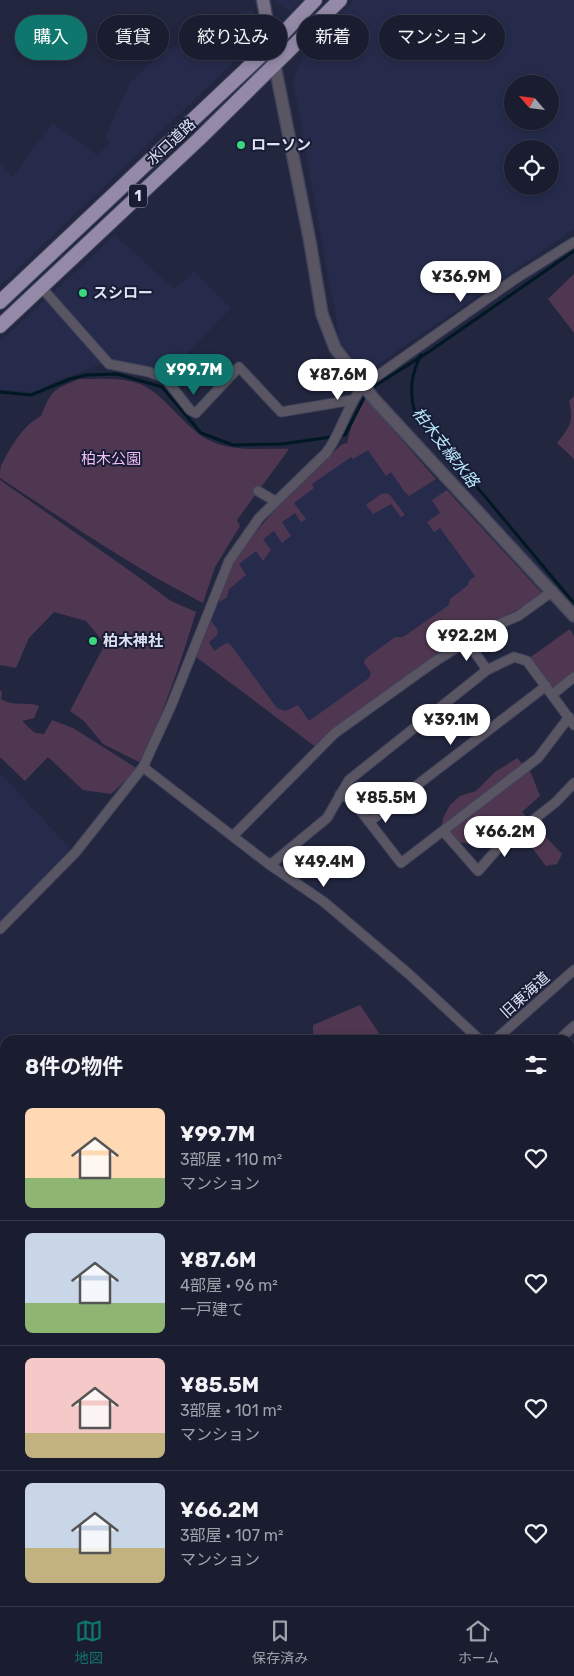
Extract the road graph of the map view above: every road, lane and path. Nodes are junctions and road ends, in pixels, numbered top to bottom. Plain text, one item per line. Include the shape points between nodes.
1 (263, 0) edge
2 (315, 0) edge
3 (340, 0) edge
4 (266, 15) edge
5 (287, 29) edge
6 (256, 60) edge
7 (274, 60) edge
8 (275, 66) junction
9 (574, 242) edge
10 (41, 287) junction
11 (0, 302) edge
12 (0, 326) edge
13 (363, 386) junction
14 (352, 400) junction
15 (258, 491) dead end
16 (275, 501) junction
17 (553, 591) junction
18 (574, 616) edge
19 (467, 641) junction
20 (487, 670) junction
21 (574, 677) edge
22 (546, 686) junction
23 (552, 694) junction
24 (571, 721) edge
25 (143, 767) junction
26 (574, 783) edge
27 (340, 794) junction
28 (369, 822) junction
29 (443, 831) junction
30 (233, 836) junction
31 (270, 865) junction
32 (0, 930) edge
33 (574, 970) edge
34 (574, 1026) edge
35 (475, 1035) edge
36 (501, 1035) edge
37 (564, 1035) edge

1 - 4 main road
2 - 5 highway, 水口道路 / 1
3 - 8 highway, 水口道路 / 1
6 - 11 highway, 水口道路 / 1
7 - 8 main road
8 - 10 highway, 水口道路 / 1
8 - 13 street via 322,314 335,348
9 - 13 street via 515,279
10 - 12 highway, 水口道路 / 1
10 - 14 street via 109,364 165,378 190,410 196,413 239,367 280,412
13 - 14 street
13 - 17 street
14 - 16 street via 335,441 326,453
15 - 16 street
16 - 25 street via 229,561
17 - 18 street
17 - 19 street via 518,616
19 - 20 street
19 - 30 street via 335,733
20 - 22 street via 514,657 527,661
20 - 27 street via 349,780
21 - 23 street
22 - 23 street
22 - 28 street
23 - 24 street
24 - 29 street via 538,758
25 - 30 street
25 - 32 street via 75,853
26 - 29 street via 556,802 500,846 478,871
27 - 28 street via 353,801
27 - 31 street via 327,818
28 - 29 street via 401,863
30 - 31 street
31 - 35 street via 324,902
33 - 36 street, 旧東海道
34 - 37 street

